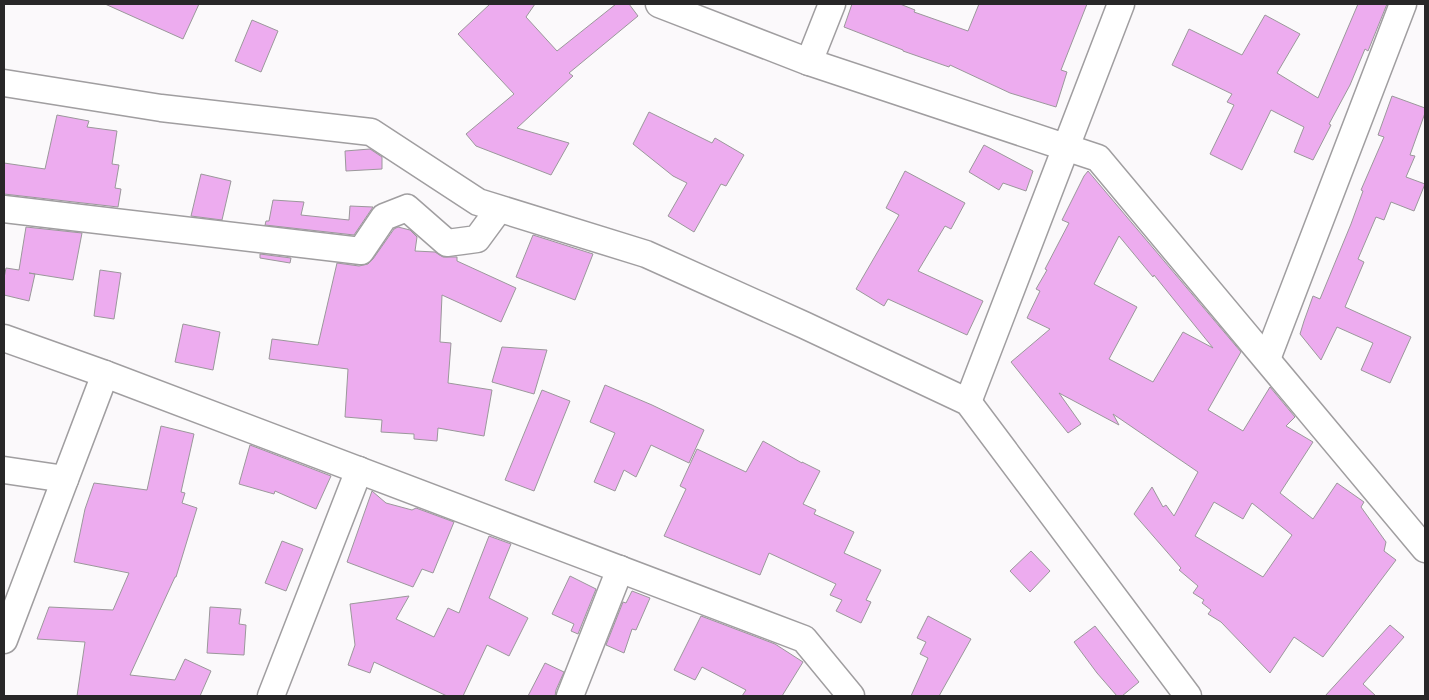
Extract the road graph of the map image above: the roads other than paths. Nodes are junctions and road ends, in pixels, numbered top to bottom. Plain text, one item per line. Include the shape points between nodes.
1 (659, 4) edge
2 (832, 4) edge
3 (1121, 4) edge
4 (1403, 4) edge
5 (809, 62) junction
6 (4, 83) edge
7 (1066, 148) junction
8 (4, 209) edge
9 (499, 209) junction
10 (4, 338) edge
11 (1267, 359) junction
12 (105, 374) junction
13 (968, 402) junction
14 (4, 470) edge
15 (359, 470) junction
16 (65, 479) junction
17 (1425, 549) edge
18 (620, 569) junction
19 (4, 640) edge
20 (271, 696) edge
21 (570, 696) edge
22 (851, 696) edge
23 (1188, 696) edge

1 - 5 street
2 - 5 street
3 - 7 street
4 - 11 street
5 - 7 street
6 - 9 street via 161,108 371,132 478,202
7 - 11 street via 1098,158
7 - 13 street
8 - 9 street via 361,251 384,217 407,208 447,243 478,239
9 - 13 street via 646,254
10 - 12 street
11 - 17 street
12 - 15 street
12 - 16 street
13 - 23 street
14 - 16 street
15 - 18 street
15 - 20 street
16 - 19 street
18 - 21 street
18 - 22 street via 804,639

